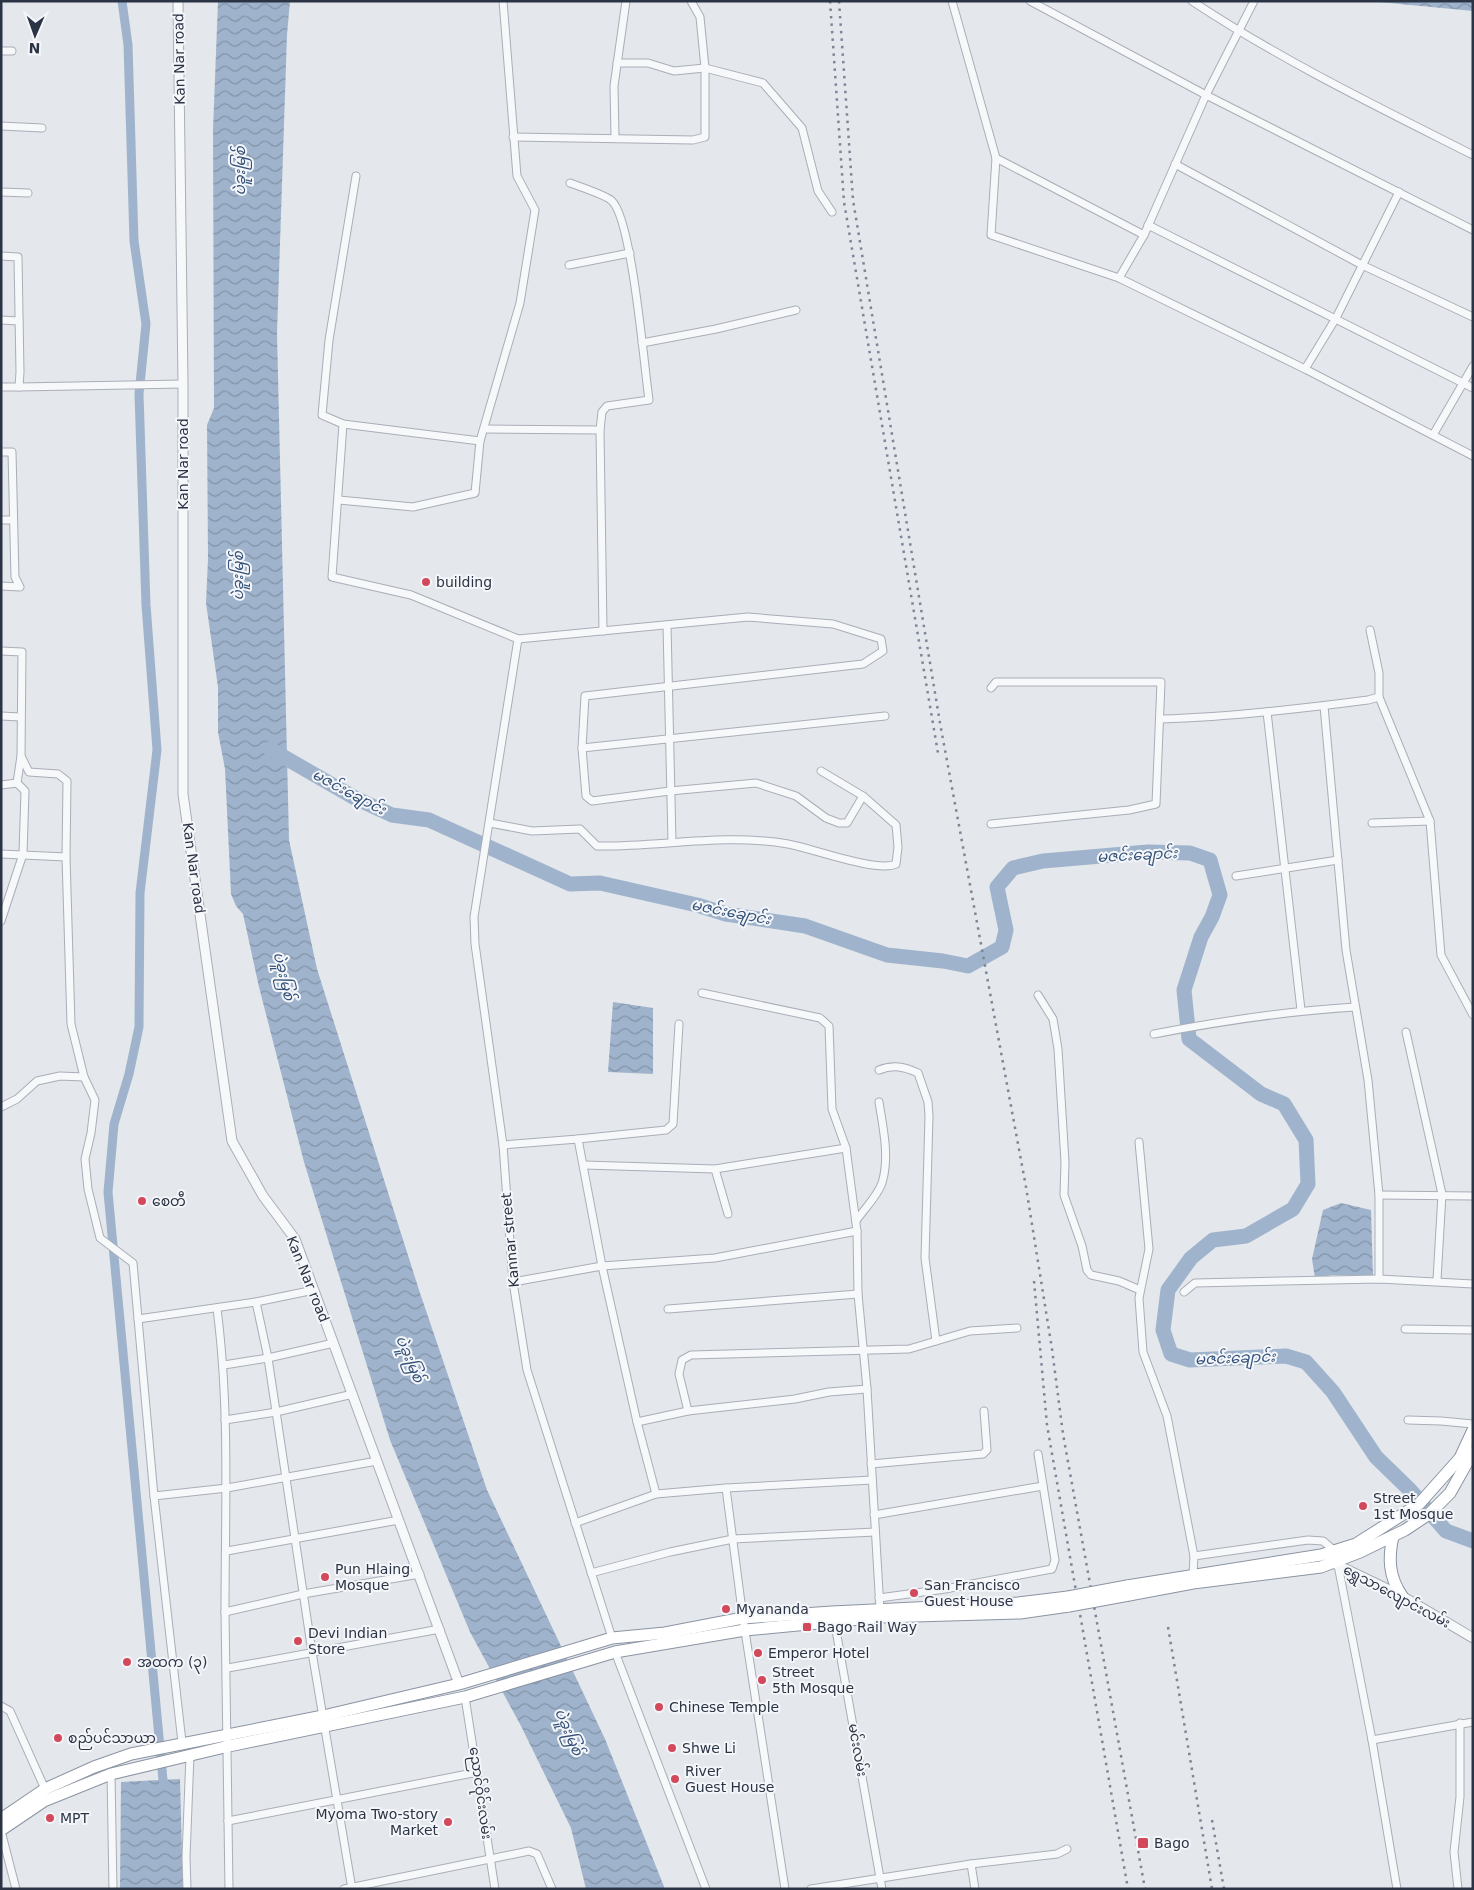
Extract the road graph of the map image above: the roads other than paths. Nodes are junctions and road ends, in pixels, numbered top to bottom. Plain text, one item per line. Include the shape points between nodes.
1 (178, 1) edge
2 (503, 1) edge
3 (626, 1) edge
4 (691, 1) edge
5 (952, 1) edge
6 (1192, 1) edge
7 (1254, 1) edge
8 (1031, 2) edge
9 (1239, 32) junction
10 (1, 51) edge
11 (12, 52) dead end
12 (617, 63) junction
13 (705, 68) junction
14 (1206, 95) junction
15 (1, 126) edge
16 (42, 128) dead end
17 (514, 137) junction
18 (615, 138) junction
19 (1473, 155) edge
20 (996, 158) junction
21 (1175, 164) junction
22 (356, 176) dead end
23 (570, 183) dead end
24 (1, 192) edge
25 (1399, 192) junction
26 (28, 193) dead end
27 (832, 212) dead end
28 (1148, 225) junction
29 (1473, 230) edge
30 (1144, 235) junction
31 (630, 253) junction
32 (1, 256) edge
33 (569, 264) dead end
34 (1362, 265) junction
35 (1119, 278) junction
36 (796, 310) dead end
37 (1473, 317) edge
38 (1336, 318) junction
39 (1, 320) edge
40 (19, 321) junction
41 (642, 343) junction
42 (1473, 366) edge
43 (1305, 369) junction
44 (1463, 383) junction
45 (183, 384) junction
46 (1, 387) edge
47 (19, 387) junction
48 (1473, 388) edge
49 (343, 424) junction
50 (485, 429) junction
51 (600, 430) junction
52 (1433, 435) junction
53 (480, 441) junction
54 (1, 452) edge
55 (1473, 456) edge
56 (339, 500) junction
57 (1, 520) edge
58 (13, 520) junction
59 (1, 586) edge
60 (668, 625) junction
61 (1370, 630) dead end
62 (603, 631) junction
63 (518, 639) junction
64 (1, 652) edge
65 (668, 688) junction
66 (992, 688) dead end
67 (1379, 697) junction
68 (1324, 706) junction
69 (1267, 712) junction
70 (1, 716) edge
71 (885, 716) dead end
72 (20, 717) junction
73 (1161, 718) junction
74 (672, 739) junction
75 (582, 748) junction
76 (21, 756) junction
77 (822, 771) dead end
78 (17, 783) junction
79 (1, 786) edge
80 (670, 791) junction
81 (863, 796) junction
82 (1430, 821) junction
83 (1372, 823) dead end
84 (991, 824) dead end
85 (489, 827) junction
86 (672, 842) junction
87 (1, 854) edge
88 (23, 854) junction
89 (66, 857) junction
90 (1338, 860) junction
91 (1285, 867) junction
92 (1236, 876) dead end
93 (1, 921) edge
94 (702, 994) dead end
95 (1038, 995) dead end
96 (1355, 1007) junction
97 (1301, 1010) junction
98 (1473, 1015) edge
99 (680, 1024) dead end
100 (1406, 1032) dead end
101 (1154, 1034) dead end
102 (879, 1070) dead end
103 (84, 1077) junction
104 (879, 1102) dead end
105 (1, 1107) edge
106 (578, 1139) junction
107 (1139, 1142) dead end
108 (503, 1145) junction
109 (846, 1148) junction
110 (584, 1165) junction
111 (715, 1169) junction
112 (1442, 1194) junction
113 (1379, 1195) junction
114 (1473, 1196) edge
115 (728, 1214) dead end
116 (856, 1221) junction
117 (857, 1231) junction
118 (602, 1266) junction
119 (1379, 1279) junction
120 (1437, 1280) junction
121 (513, 1282) junction
122 (1473, 1284) edge
123 (314, 1290) junction
124 (1140, 1290) junction
125 (1184, 1292) dead end
126 (858, 1294) junction
127 (256, 1302) junction
128 (217, 1309) junction
129 (668, 1309) dead end
130 (138, 1319) junction
131 (1017, 1328) dead end
132 (1405, 1329) dead end
133 (1473, 1330) edge
134 (936, 1341) junction
135 (334, 1343) junction
136 (864, 1349) junction
137 (268, 1358) junction
138 (224, 1365) junction
139 (867, 1389) junction
140 (353, 1394) junction
141 (688, 1411) junction
142 (276, 1412) junction
143 (984, 1412) dead end
144 (225, 1420) junction
145 (1408, 1420) dead end
146 (637, 1422) junction
147 (1473, 1424) edge
148 (1473, 1430) edge
149 (1473, 1452) edge
150 (1038, 1454) dead end
151 (377, 1461) junction
152 (871, 1464) junction
153 (286, 1477) junction
154 (872, 1480) junction
155 (1043, 1486) junction
156 (226, 1488) junction
157 (726, 1488) junction
158 (656, 1494) junction
159 (154, 1496) junction
160 (874, 1515) junction
161 (399, 1520) junction
162 (575, 1524) junction
163 (875, 1532) junction
164 (1393, 1536) junction
165 (295, 1540) junction
166 (733, 1540) junction
167 (228, 1551) junction
168 (1194, 1556) junction
169 (1337, 1560) junction
170 (591, 1573) junction
171 (420, 1574) junction
172 (1193, 1575) junction
173 (1128, 1590) junction
174 (303, 1594) junction
175 (1402, 1596) junction
176 (1068, 1601) junction
177 (879, 1603) junction
178 (226, 1612) junction
179 (833, 1616) junction
180 (744, 1624) junction
181 (440, 1629) junction
182 (612, 1638) junction
183 (1473, 1638) edge
184 (312, 1652) junction
185 (615, 1652) junction
186 (228, 1668) junction
187 (465, 1683) junction
188 (468, 1696) junction
189 (1, 1706) edge
190 (324, 1721) junction
191 (1473, 1722) edge
192 (1460, 1723) junction
193 (228, 1740) junction
194 (1372, 1740) junction
195 (182, 1742) junction
196 (187, 1755) junction
197 (478, 1772) junction
198 (112, 1774) junction
199 (45, 1789) junction
200 (337, 1799) junction
201 (1, 1819) edge
202 (228, 1821) junction
203 (1, 1830) edge
204 (1067, 1849) dead end
205 (490, 1859) junction
206 (971, 1864) junction
207 (880, 1878) junction
208 (349, 1888) edge
209 (16, 1889) edge
210 (113, 1889) edge
211 (187, 1889) edge
212 (229, 1889) edge
213 (495, 1889) edge
214 (552, 1889) edge
215 (706, 1889) edge
216 (784, 1889) edge
217 (811, 1889) edge
218 (882, 1889) edge
219 (975, 1889) edge
220 (1396, 1889) edge
221 (1458, 1889) edge

1 - 45 street, Kan Nar road
2 - 17 street
3 - 12 street
4 - 13 street via 700,17
5 - 20 street
6 - 9 street
7 - 9 street
8 - 14 street
9 - 14 street
9 - 19 street
10 - 11 street
12 - 13 street via 648,63 674,71
12 - 18 street
13 - 18 street via 705,137 693,140
13 - 27 street via 763,83 802,128 818,191
14 - 21 street
14 - 25 street
15 - 16 street
17 - 18 street
17 - 50 street via 517,176 535,210 520,304
20 - 30 street
20 - 35 street via 991,235
21 - 28 street
21 - 34 street
22 - 49 street via 328,340 322,415
23 - 31 street via 612,200 622,218
24 - 26 street
25 - 29 street
25 - 34 street
28 - 30 street
28 - 38 street
30 - 35 street
31 - 33 street
31 - 41 street
32 - 40 street via 18,256
34 - 37 street
34 - 38 street
35 - 43 street
36 - 41 street via 716,330
38 - 43 street
38 - 44 street
39 - 40 street
40 - 47 street
41 - 51 street via 649,400 607,406 602,412
42 - 44 street
43 - 52 street
44 - 48 street
44 - 52 street
45 - 47 street
45 - 123 street, Kan Nar road via 183,794 232,1142 263,1196 295,1239
46 - 47 street
49 - 53 street
49 - 56 street
50 - 51 street
50 - 53 street
51 - 62 street
52 - 55 street
53 - 56 street via 475,493 413,507
54 - 58 street via 12,452
56 - 63 street via 332,577 411,595
57 - 58 street
58 - 59 street via 15,577 20,587
60 - 62 street
60 - 65 street
60 - 65 street via 748,617 833,624 881,639 883,651 863,664
61 - 67 street via 1379,673
62 - 63 street
63 - 85 street, Kannar street
64 - 72 street via 22,652
65 - 74 street
65 - 75 street via 585,696
66 - 73 street via 996,682 1161,682
67 - 68 street
67 - 82 street
68 - 69 street
68 - 90 street
69 - 73 street
69 - 91 street
70 - 72 street
71 - 74 street
72 - 76 street
73 - 84 street via 1156,804 1129,810
74 - 75 street
74 - 80 street
75 - 80 street via 586,796 592,801
76 - 78 street
76 - 89 street via 29,772 58,774 67,781
77 - 81 street
78 - 79 street
78 - 88 street via 25,792
80 - 81 street via 756,783 796,796 826,818 839,823 847,823
80 - 86 street
81 - 86 street via 896,825 896,864 890,867 787,844
82 - 83 street
82 - 98 street via 1441,955
85 - 86 street via 532,831 580,829 597,846
85 - 108 street, Kannar street via 474,917 475,944
87 - 88 street
88 - 89 street
88 - 93 street
89 - 103 street via 71,1024
90 - 91 street
90 - 96 street
91 - 92 street
91 - 97 street
94 - 109 street via 820,1018 829,1026 832,1109
95 - 124 street via 1053,1019 1058,1049 1064,1195 1087,1270 1091,1275
96 - 97 street
96 - 113 street via 1368,1080
97 - 101 street
99 - 106 street via 673,1124 666,1130
100 - 112 street
102 - 134 street via 904,1067 918,1073 928,1102 925,1258
103 - 105 street via 60,1076 37,1081 17,1099
103 - 130 street via 95,1100 85,1159 88,1189 100,1238 132,1263
104 - 116 street via 885,1161 882,1183
106 - 108 street
106 - 110 street
107 - 124 street via 1149,1249
108 - 121 street, Kannar street
109 - 111 street
109 - 116 street
110 - 111 street
110 - 118 street
111 - 115 street
112 - 113 street
112 - 114 street
112 - 120 street
113 - 119 street
116 - 117 street
117 - 118 street via 715,1258
117 - 126 street
118 - 121 street
118 - 146 street
119 - 120 street
119 - 125 street via 1194,1282
120 - 122 street
121 - 162 street, Kannar street via 527,1370
123 - 127 street
123 - 135 street, Kan Nar road
124 - 168 street via 1143,1352 1167,1416
126 - 129 street
126 - 136 street
127 - 128 street
127 - 137 street
128 - 130 street
128 - 138 street
130 - 159 street
131 - 134 street via 970,1331
132 - 133 street
134 - 136 street via 909,1349
135 - 137 street
135 - 140 street, Kan Nar road
136 - 139 street
136 - 141 street via 691,1355 682,1360 679,1374
137 - 138 street
137 - 142 street
138 - 144 street
139 - 141 street
139 - 152 street
140 - 142 street
140 - 151 street, Kan Nar road
141 - 146 street
142 - 144 street
142 - 153 street
143 - 152 street via 987,1450 983,1454
144 - 156 street
145 - 147 street
146 - 158 street
148 - 169 highway via 1460,1458 1419,1504
149 - 164 highway via 1450,1493 1428,1514
150 - 155 street
151 - 153 street
151 - 161 street, Kan Nar road
152 - 154 street
153 - 156 street
153 - 165 street
154 - 157 street
154 - 160 street
155 - 160 street
155 - 177 street via 1055,1560 1052,1569
156 - 159 street
156 - 167 street
157 - 158 street
157 - 166 street
158 - 162 street
159 - 195 street
160 - 163 street
161 - 165 street
161 - 171 street, Kan Nar road
162 - 170 street, Kannar street
163 - 166 street
163 - 177 street
164 - 169 highway
164 - 175 highway via 1389,1563 1391,1576
165 - 167 street
165 - 174 street
166 - 170 street via 670,1552
166 - 180 street
167 - 178 street
168 - 169 street via 1308,1540 1323,1541
168 - 172 street
169 - 172 highway via 1320,1555
169 - 173 highway via 1321,1567
169 - 175 street, ရွှေသာလျောင်းလမ်း
169 - 194 street
170 - 182 street, Kannar street
171 - 174 street
171 - 181 street, Kan Nar road
172 - 173 highway
173 - 176 highway, bridge
174 - 178 street
174 - 184 street
175 - 183 street, ရွှေသာလျောင်းလမ်း
176 - 177 highway
176 - 179 highway via 1020,1613
177 - 179 highway
178 - 186 street
179 - 180 highway
179 - 207 street, မင်းလမ်း
180 - 182 highway
180 - 185 highway
180 - 216 street
181 - 184 street
181 - 187 street, Kan Nar road
182 - 187 highway
184 - 186 street
184 - 190 street
185 - 188 highway
185 - 215 street
186 - 193 street
187 - 190 highway
188 - 190 highway
188 - 197 street, ညောင်ဝိုင်းလမ်း
189 - 199 street via 10,1711
190 - 193 highway
190 - 200 street
191 - 192 street
192 - 194 street
192 - 221 street via 1460,1797 1454,1852
193 - 195 highway
193 - 196 highway
193 - 202 street
194 - 220 street
195 - 199 highway via 131,1754
196 - 198 highway
196 - 211 street
197 - 200 street
197 - 205 street, ညောင်ဝိုင်းလမ်း
198 - 203 highway via 44,1801
198 - 210 street
199 - 201 highway
200 - 202 street
200 - 208 street
202 - 212 street
203 - 209 street
204 - 206 street via 1058,1854
205 - 208 street
205 - 213 street, ညောင်ဝိုင်းလမ်း
205 - 214 street via 534,1852
206 - 207 street
206 - 219 street
207 - 217 street
207 - 218 street, မင်းလမ်း

